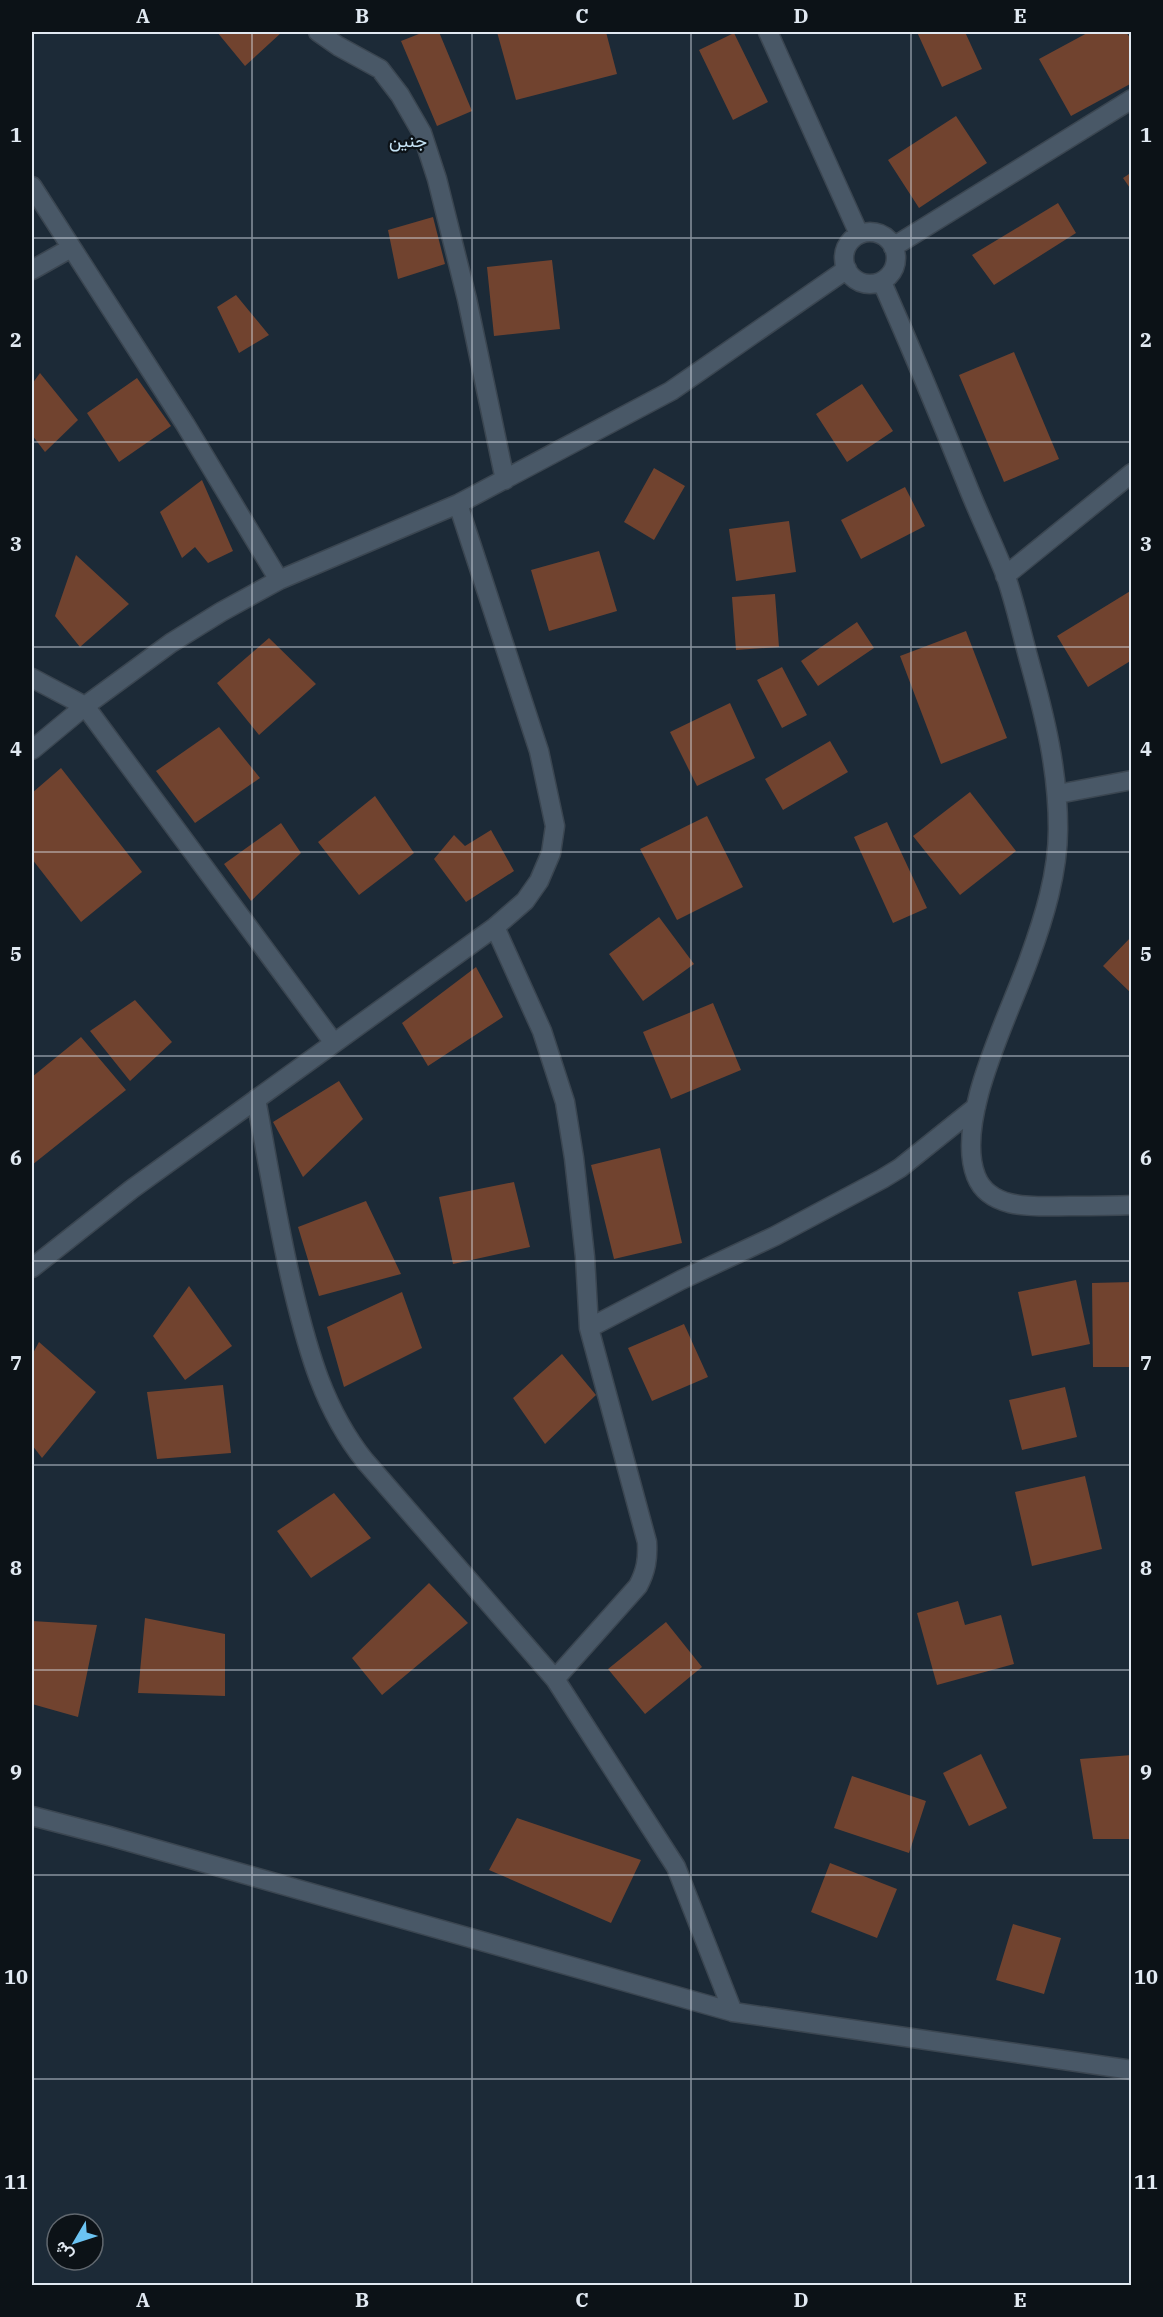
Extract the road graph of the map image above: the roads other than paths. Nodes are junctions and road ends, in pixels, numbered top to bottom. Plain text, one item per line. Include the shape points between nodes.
1 (318, 32) edge
2 (768, 32) edge
3 (1131, 99) edge
4 (32, 186) edge
5 (859, 234) junction
6 (893, 247) junction
7 (71, 248) junction
8 (847, 269) junction
9 (32, 270) edge
10 (882, 282) junction
11 (1131, 473) edge
12 (505, 480) junction
13 (458, 504) junction
14 (1005, 576) junction
15 (279, 580) junction
16 (32, 678) edge
17 (85, 706) junction
18 (32, 750) edge
19 (1131, 780) edge
20 (1058, 794) junction
21 (495, 927) junction
22 (334, 1043) junction
23 (256, 1099) junction
24 (976, 1107) junction
25 (1131, 1205) edge
26 (32, 1268) edge
27 (589, 1328) junction
28 (555, 1679) junction
29 (32, 1816) edge
30 (733, 2012) junction
31 (1131, 2070) edge

1 - 12 street via 380,69 400,94 422,133 467,299
2 - 5 street
3 - 6 street
4 - 7 street
5 - 6 street via 879,234
5 - 8 street via 847,246
6 - 10 street via 895,266
7 - 9 street
7 - 15 street via 185,424
8 - 10 street via 862,283
8 - 12 street via 671,391
10 - 14 street
11 - 14 street
12 - 13 street
13 - 15 street
13 - 21 street via 539,751 555,826 551,853 539,881 525,901
14 - 20 street via 1051,744
15 - 17 street via 171,643
16 - 17 street
17 - 18 street
17 - 22 street
19 - 20 street
20 - 24 street via 1054,870 1043,915
21 - 22 street
21 - 27 street via 542,1031 565,1102 585,1257
22 - 23 street
23 - 26 street
23 - 28 street via 309,1353 338,1420 365,1461
24 - 25 street via 970,1136 972,1163 981,1186 997,1198 1024,1207
24 - 27 street via 882,1179
27 - 28 street via 647,1542 648,1561 638,1586
28 - 30 street via 676,1867
29 - 30 street
30 - 31 street

